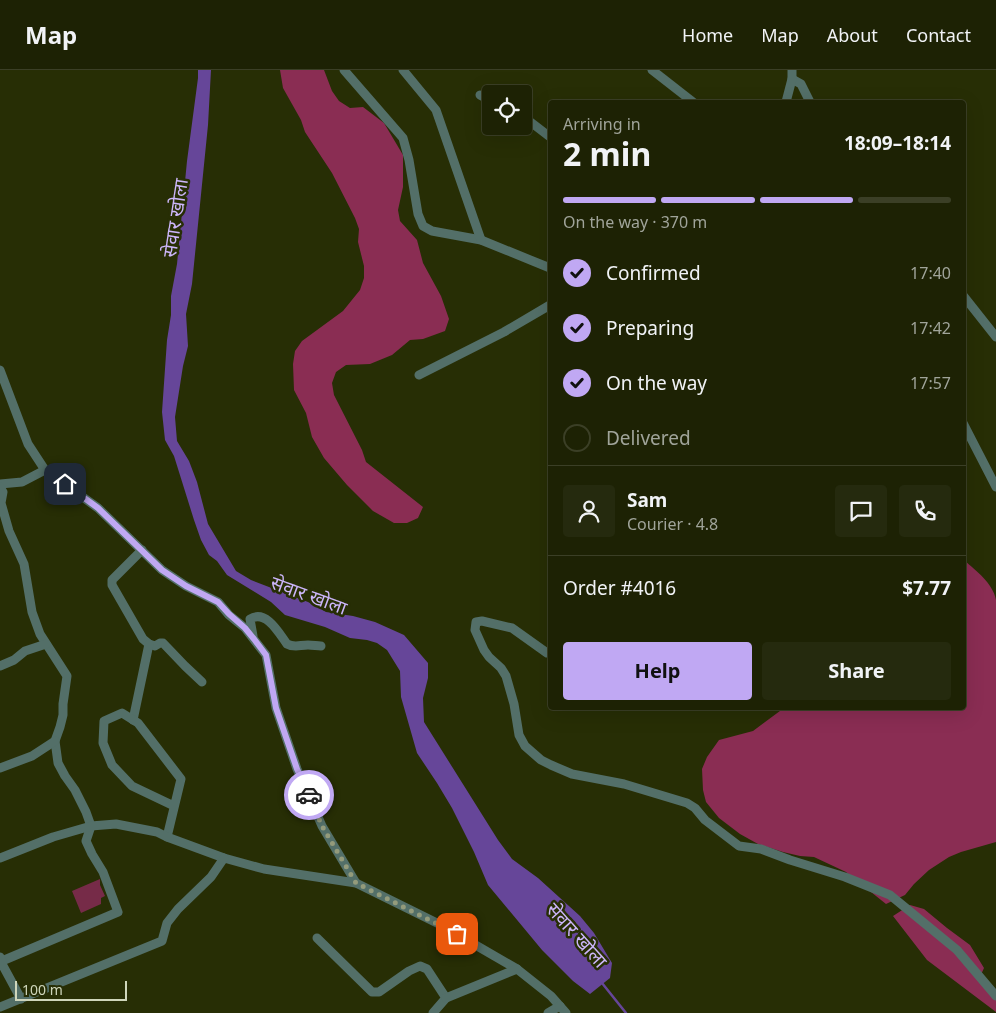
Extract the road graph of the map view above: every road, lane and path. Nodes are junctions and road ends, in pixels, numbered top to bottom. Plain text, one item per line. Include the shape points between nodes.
1 (344, 70) edge
2 (403, 70) edge
3 (652, 70) edge
4 (792, 75) edge
5 (690, 100) edge
6 (786, 100) edge
7 (809, 100) edge
8 (532, 122) edge
9 (548, 135) edge
10 (481, 240) junction
11 (548, 267) edge
12 (966, 299) edge
13 (548, 306) edge
14 (996, 337) edge
15 (0, 370) edge
16 (419, 375) dead end
17 (966, 429) edge
18 (45, 470) junction
19 (0, 485) edge
20 (996, 487) edge
21 (142, 550) junction
22 (254, 639) junction
23 (46, 644) junction
24 (149, 644) junction
25 (321, 646) dead end
26 (548, 653) edge
27 (0, 666) edge
28 (202, 682) dead end
29 (133, 720) junction
30 (55, 741) junction
31 (0, 768) edge
32 (174, 806) junction
33 (91, 826) junction
34 (167, 837) junction
35 (0, 858) edge
36 (224, 858) junction
37 (356, 883) junction
38 (317, 938) dead end
39 (1, 959) edge
40 (518, 968) junction
41 (996, 996) edge
42 (446, 998) junction
43 (21, 999) junction
44 (0, 1007) edge
45 (563, 1010) edge
46 (433, 1013) edge
47 (548, 1013) edge

1 - 10 street via 403,138 423,226 432,231
2 - 10 street via 436,110
3 - 5 street
4 - 6 street
4 - 7 street
8 - 9 street
10 - 11 street
12 - 14 street
13 - 16 street
15 - 18 street via 28,444
17 - 20 street
18 - 19 street via 22,482
18 - 21 street via 98,508
19 - 23 street via 9,531 24,564 32,612
21 - 22 street via 162,570 218,602
21 - 24 street via 112,580 112,585
22 - 25 street via 250,621 255,616 263,617 273,625 290,646
22 - 37 street via 266,655 276,708 297,769 322,826
23 - 27 street
23 - 30 street via 67,676 63,715
24 - 28 street via 163,643
24 - 29 street
26 - 41 street via 512,628 476,622 484,650 506,676 519,735 525,746 542,760 572,774 624,784 687,803 739,846 761,849 890,895 957,950
29 - 32 street via 181,779
29 - 32 street via 122,712 104,722 103,743 112,765 132,786
30 - 31 street via 32,756
30 - 33 street via 58,762
32 - 34 street
33 - 34 street via 116,824
33 - 35 street
33 - 39 street via 86,841 103,872 118,912
34 - 36 street
36 - 37 street via 264,869
36 - 43 street via 211,877 167,923 162,942
37 - 40 street
38 - 42 street via 372,992 379,992 420,966 427,969
39 - 43 street
40 - 42 street
40 - 45 street
42 - 46 street
43 - 44 street
45 - 47 street

